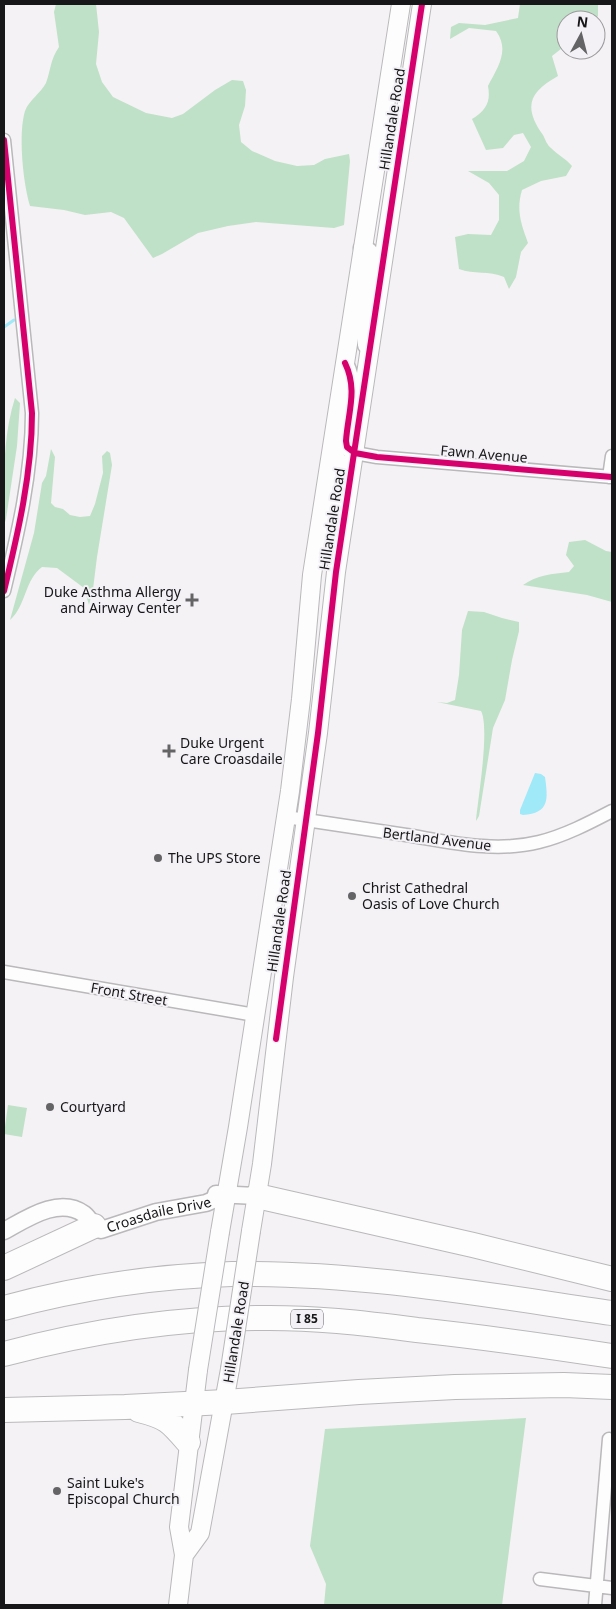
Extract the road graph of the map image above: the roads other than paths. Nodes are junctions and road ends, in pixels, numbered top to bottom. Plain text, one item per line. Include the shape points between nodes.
1 (400, 4) edge
2 (422, 4) edge
3 (4, 140) edge
4 (362, 248) junction
5 (368, 362) junction
6 (345, 363) junction
7 (332, 450) junction
8 (355, 453) junction
9 (612, 456) edge
10 (611, 477) edge
11 (336, 572) junction
12 (4, 591) edge
13 (612, 811) edge
14 (286, 817) junction
15 (306, 820) junction
16 (4, 972) edge
17 (255, 1015) junction
18 (226, 1194) junction
19 (257, 1196) junction
20 (94, 1226) junction
21 (4, 1231) edge
22 (4, 1268) edge
23 (612, 1278) edge
24 (4, 1308) edge
25 (612, 1313) edge
26 (4, 1354) edge
27 (612, 1356) edge
28 (612, 1387) edge
29 (225, 1402) junction
30 (194, 1403) junction
31 (125, 1407) junction
32 (4, 1410) edge
33 (609, 1439) dead end
34 (188, 1442) junction
35 (184, 1555) junction
36 (540, 1579) dead end
37 (596, 1585) junction
38 (612, 1588) edge
39 (178, 1605) edge
40 (595, 1605) edge

1 - 4 main road, Hillandale Road
2 - 5 main road, Hillandale Road
3 - 12 street via 32,437
4 - 5 street via 370,251 372,260 365,307
4 - 6 main road, Hillandale Road
5 - 8 main road, Hillandale Road
6 - 7 main road, Hillandale Road
6 - 8 street via 351,376 352,392 346,441 347,447
7 - 11 street via 340,468 334,511
7 - 14 main road, Hillandale Road via 312,575
8 - 10 street, Fawn Avenue
8 - 11 main road, Hillandale Road
9 - 10 street
11 - 15 main road, Hillandale Road
13 - 15 street, Bertland Avenue via 540,842 504,846 464,845
14 - 15 street, Bertland Avenue
14 - 17 main road, Hillandale Road
15 - 19 main road, Hillandale Road
16 - 17 street, Front Street
17 - 18 main road, Hillandale Road
18 - 19 street, Croasdaile Drive
18 - 20 street, Croasdaile Drive via 206,1193 160,1202 127,1211
18 - 30 main road, Hillandale Road, bridge
19 - 23 highway
19 - 29 main road, Hillandale Road, bridge
20 - 21 street, Croasdaile Drive via 80,1212 62,1207 36,1215
20 - 22 highway
24 - 25 highway via 127,1283 231,1274 276,1274 432,1286
26 - 27 highway, I 85 via 125,1328 187,1320 260,1318 362,1323
28 - 29 highway via 455,1387
29 - 30 highway
29 - 35 main road, Hillandale Road via 200,1533
30 - 31 highway
30 - 34 main road, Hillandale Road
31 - 32 highway
31 - 34 highway via 165,1418
33 - 37 street
34 - 35 main road, Hillandale Road via 179,1527
35 - 39 main road, Hillandale Road
36 - 37 street
37 - 38 street
37 - 40 street

